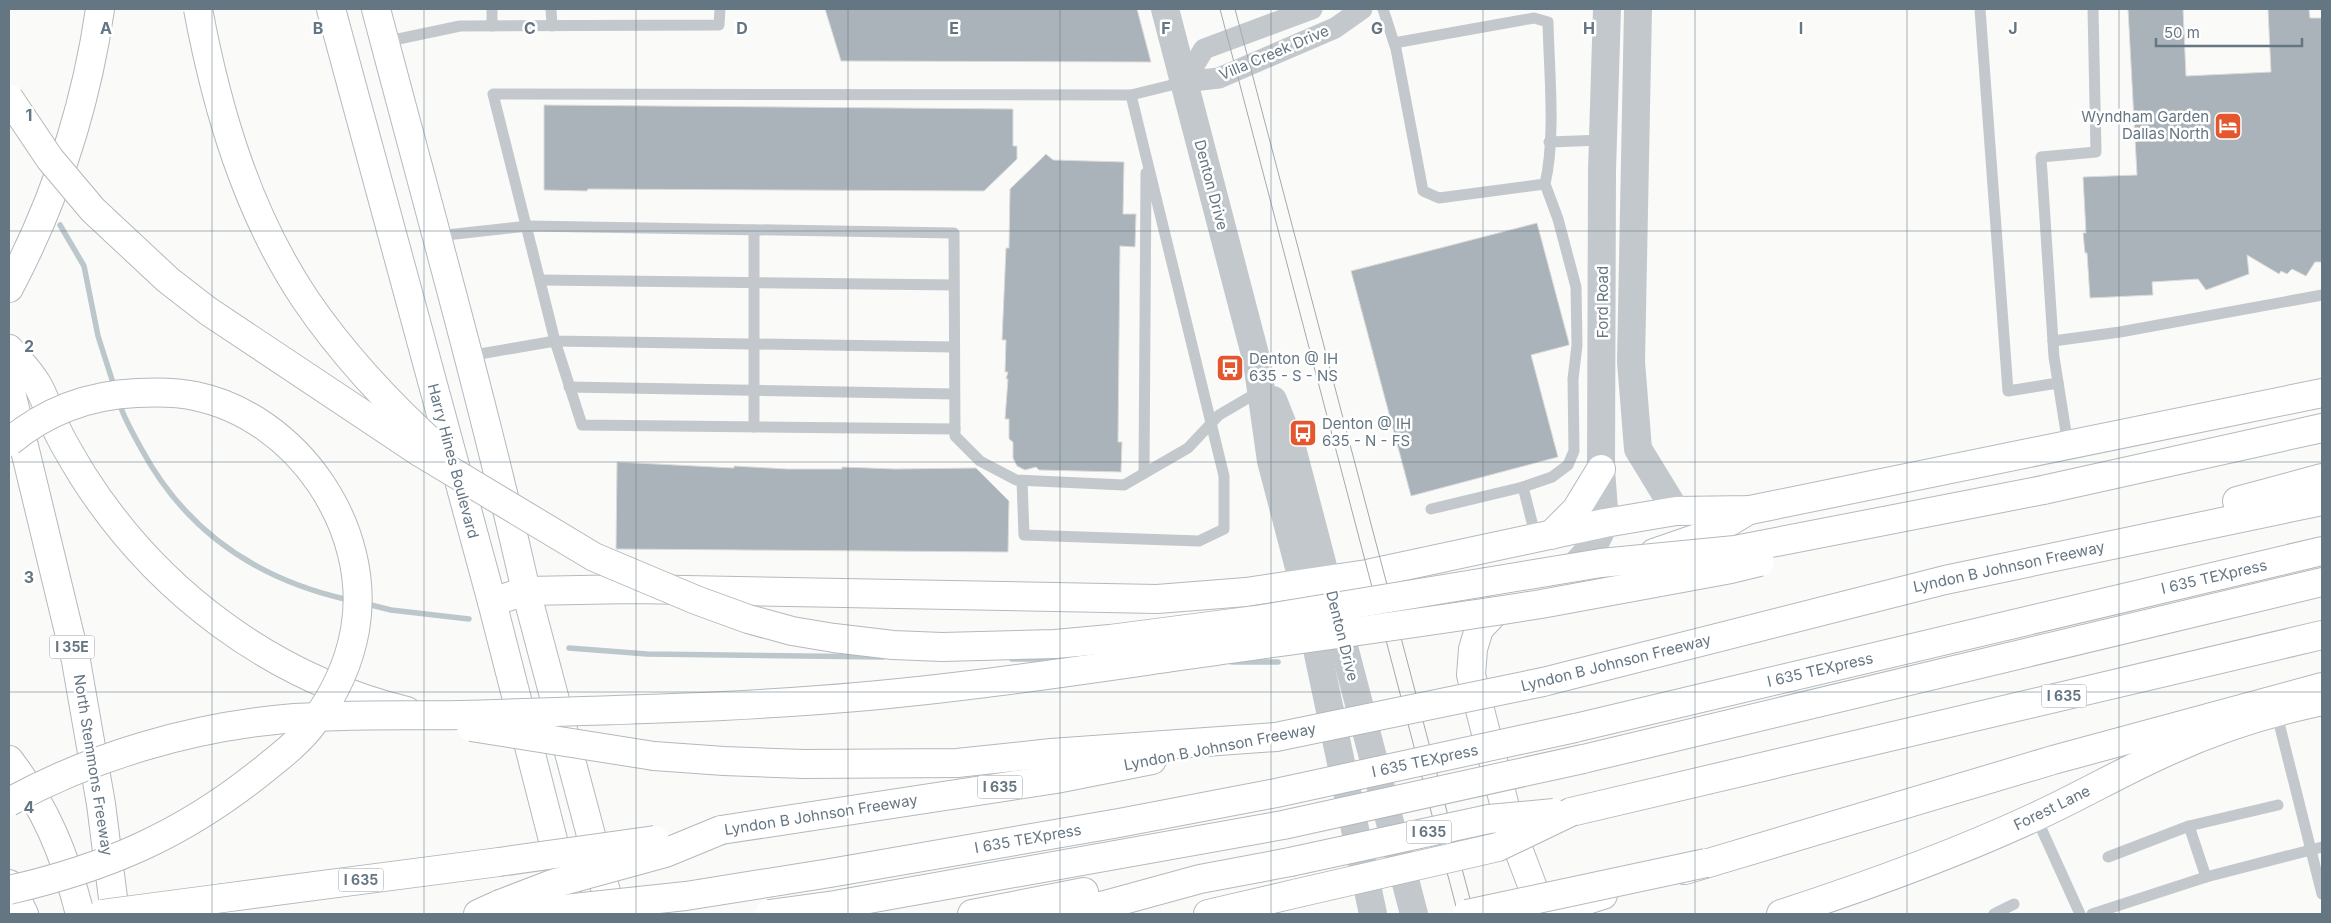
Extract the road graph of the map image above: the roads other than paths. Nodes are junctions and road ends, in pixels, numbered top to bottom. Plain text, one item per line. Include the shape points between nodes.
1 (100, 9) edge
2 (198, 9) edge
3 (331, 9) edge
4 (376, 9) edge
5 (492, 9) edge
6 (551, 9) edge
7 (720, 9) edge
8 (1165, 9) edge
9 (1312, 9) edge
10 (1362, 9) edge
11 (1383, 9) edge
12 (1607, 9) edge
13 (1638, 9) edge
14 (1980, 9) edge
15 (2094, 9) edge
16 (492, 26) junction
17 (552, 26) junction
18 (384, 42) junction
19 (1394, 43) junction
20 (1184, 82) junction
21 (1131, 95) junction
22 (9, 98) edge
23 (1603, 140) junction
24 (1549, 142) junction
25 (1146, 155) junction
26 (1545, 184) junction
27 (528, 226) junction
28 (754, 230) junction
29 (435, 236) junction
30 (394, 246) junction
31 (540, 280) junction
32 (754, 283) junction
33 (954, 285) junction
34 (1590, 287) junction
35 (9, 288) edge
36 (2322, 295) edge
37 (1603, 317) junction
38 (1632, 318) junction
39 (555, 341) junction
40 (2053, 341) junction
41 (754, 344) junction
42 (954, 347) junction
43 (9, 349) edge
44 (467, 356) junction
45 (1257, 362) junction
46 (1588, 372) junction
47 (2058, 383) junction
48 (9, 384) edge
49 (569, 387) junction
50 (754, 390) junction
51 (1261, 390) junction
52 (2322, 393) edge
53 (954, 394) junction
54 (1212, 422) junction
55 (754, 427) junction
56 (2322, 428) edge
57 (955, 429) junction
58 (9, 442) edge
59 (2068, 445) junction
60 (1600, 469) junction
61 (1144, 474) junction
62 (2322, 478) edge
63 (1022, 481) junction
64 (1523, 487) junction
65 (2043, 490) junction
66 (485, 491) junction
67 (2322, 501) edge
68 (1431, 509) dead end
69 (1750, 510) junction
70 (1676, 511) junction
71 (1605, 523) junction
72 (1544, 536) junction
73 (2322, 551) edge
74 (1562, 580) junction
75 (1945, 580) junction
76 (1316, 581) junction
77 (2322, 582) edge
78 (526, 591) junction
79 (492, 602) junction
80 (2322, 635) edge
81 (2322, 687) edge
82 (2322, 701) edge
83 (2276, 711) junction
84 (1276, 737) junction
85 (9, 760) edge
86 (9, 802) edge
87 (2278, 805) dead end
88 (1581, 810) junction
89 (2036, 817) junction
90 (2189, 826) junction
91 (721, 830) junction
92 (2317, 848) edge
93 (2108, 857) dead end
94 (1706, 863) junction
95 (2206, 877) junction
96 (1200, 879) junction
97 (9, 884) edge
98 (9, 890) edge
99 (2322, 894) edge
100 (2014, 904) dead end
101 (1836, 905) edge
102 (498, 911) edge
103 (24, 914) edge
104 (80, 914) edge
105 (102, 914) edge
106 (115, 914) edge
107 (572, 914) edge
108 (612, 914) edge
109 (769, 914) edge
110 (972, 914) edge
111 (1059, 914) edge
112 (1208, 914) edge
113 (1373, 914) edge
114 (1414, 914) edge
115 (1467, 914) edge
116 (1543, 914) edge
117 (1781, 914) edge
118 (1994, 914) edge
119 (2080, 914) edge
120 (2092, 914) edge

1 - 35 main road via 94,51 76,122 38,228
2 - 66 main road, bridge via 221,111 238,165 277,251 326,328 367,376 426,437
3 - 30 main road, Harry Hines Boulevard
4 - 18 main road
5 - 16 lane
6 - 17 lane
7 - 17 lane via 719,26
8 - 20 street, Denton Drive
9 - 20 street, Villa Creek Drive via 1204,49
10 - 20 street, Villa Creek Drive via 1335,28 1219,78
11 - 19 lane
12 - 23 street, Ford Road
13 - 38 street, Ford Road
14 - 47 lane via 2008,391
15 - 40 lane via 2096,152 2041,157
16 - 17 lane
16 - 18 lane via 460,26
18 - 29 main road
19 - 24 lane via 1534,18 1548,22
19 - 26 lane via 1423,191 1439,198
20 - 21 lane
20 - 45 street, Denton Drive
21 - 25 lane
21 - 27 lane via 494,94
22 - 66 main road, bridge via 50,159 93,210 168,280 208,311 421,453
23 - 24 lane
23 - 34 street, Ford Road
24 - 26 lane
25 - 54 lane
25 - 61 lane
26 - 34 lane
27 - 28 lane
27 - 29 lane
27 - 31 lane
28 - 32 lane
28 - 33 lane via 954,233
29 - 30 main road
29 - 44 main road
30 - 79 main road, Harry Hines Boulevard
31 - 32 lane
31 - 39 lane
32 - 33 lane
32 - 41 lane
33 - 42 lane
34 - 37 street, Ford Road
34 - 46 lane via 1577,345
36 - 40 lane
37 - 38 street
37 - 46 street, Ford Road
38 - 70 street, Ford Road via 1631,362 1638,449
39 - 41 lane
39 - 44 lane
39 - 49 lane
40 - 47 lane
41 - 42 lane
41 - 50 lane
42 - 53 lane
43 - 84 main road, bridge via 36,382 58,432 114,523 176,588 223,627 290,668 372,702 471,726 654,756 724,762 957,763
44 - 78 main road via 495,456
45 - 51 street, Denton Drive
45 - 76 street, Denton Drive via 1292,448
46 - 60 street, Ford Road
46 - 64 lane via 1574,451 1568,465 1552,477
47 - 59 lane
48 - 106 main road, North Stemmons Freeway / I 35E via 76,662 100,795
49 - 50 lane
49 - 55 lane via 582,425
50 - 53 lane
50 - 55 lane
51 - 54 lane via 1219,414
51 - 76 street, Denton Drive via 1271,461
52 - 59 main road
53 - 57 lane
54 - 61 lane via 1188,448
54 - 63 lane via 1224,476 1224,529 1199,541 1024,535
55 - 57 lane
56 - 65 main road
57 - 63 lane via 955,436 980,461
58 - 98 main road, bridge via 26,428 59,410 108,395 146,392 197,396 249,417 277,436 304,462 328,493 350,548 357,608 353,643 332,694 305,733 268,767 211,809 158,840 91,867
59 - 69 main road
60 - 71 street, Ford Road
60 - 72 main road via 1576,510
61 - 63 lane via 1124,485
62 - 75 main road
64 - 68 lane
64 - 72 lane
65 - 66 main road, bridge via 1735,550 1601,563 1181,631 1055,644 942,647 834,638 748,619 594,557
65 - 86 main road, bridge via 1731,569 1532,605 1067,672 820,700 694,708 344,716 248,723 199,732 108,758 70,772
67 - 75 main road, Lyndon B Johnson Freeway / I 635
69 - 70 main road
69 - 74 main road via 1709,534 1604,571
70 - 71 main road
71 - 72 main road
71 - 74 street via 1594,545
72 - 76 main road via 1367,574
73 - 102 main road, I 635 TEXpress, bridge via 1575,728 1276,793 830,874 686,896
74 - 116 main road via 1503,603 1478,629 1471,675 1511,830
75 - 84 main road, Lyndon B Johnson Freeway / I 635, bridge via 1544,682
76 - 78 main road via 1246,592 1157,599 633,589
76 - 113 street, Denton Drive
76 - 114 street, Denton Drive
77 - 109 main road, I 635 TEXpress, bridge via 1583,759 1283,825
78 - 79 main road
78 - 108 main road
79 - 107 main road, Harry Hines Boulevard
80 - 88 main road, I 635
81 - 94 main road via 2053,760
82 - 83 main road, Forest Lane
83 - 89 main road, Forest Lane via 2172,750
83 - 92 lane
84 - 91 main road, Lyndon B Johnson Freeway / I 635 via 1056,779
85 - 104 main road via 34,794 52,828
87 - 90 lane
88 - 96 main road, I 635, bridge via 1489,819
88 - 112 main road, bridge via 1498,847
89 - 101 main road, Forest Lane
89 - 119 lane
90 - 93 lane
90 - 95 lane
91 - 102 main road, bridge via 665,853 552,884
91 - 105 main road, Lyndon B Johnson Freeway / I 635, bridge
92 - 95 lane
92 - 99 lane
94 - 115 main road, bridge
94 - 116 main road, bridge
95 - 120 lane
96 - 110 main road via 1102,889
96 - 111 main road, I 635
97 - 103 main road
100 - 118 lane
101 - 117 main road, Forest Lane

